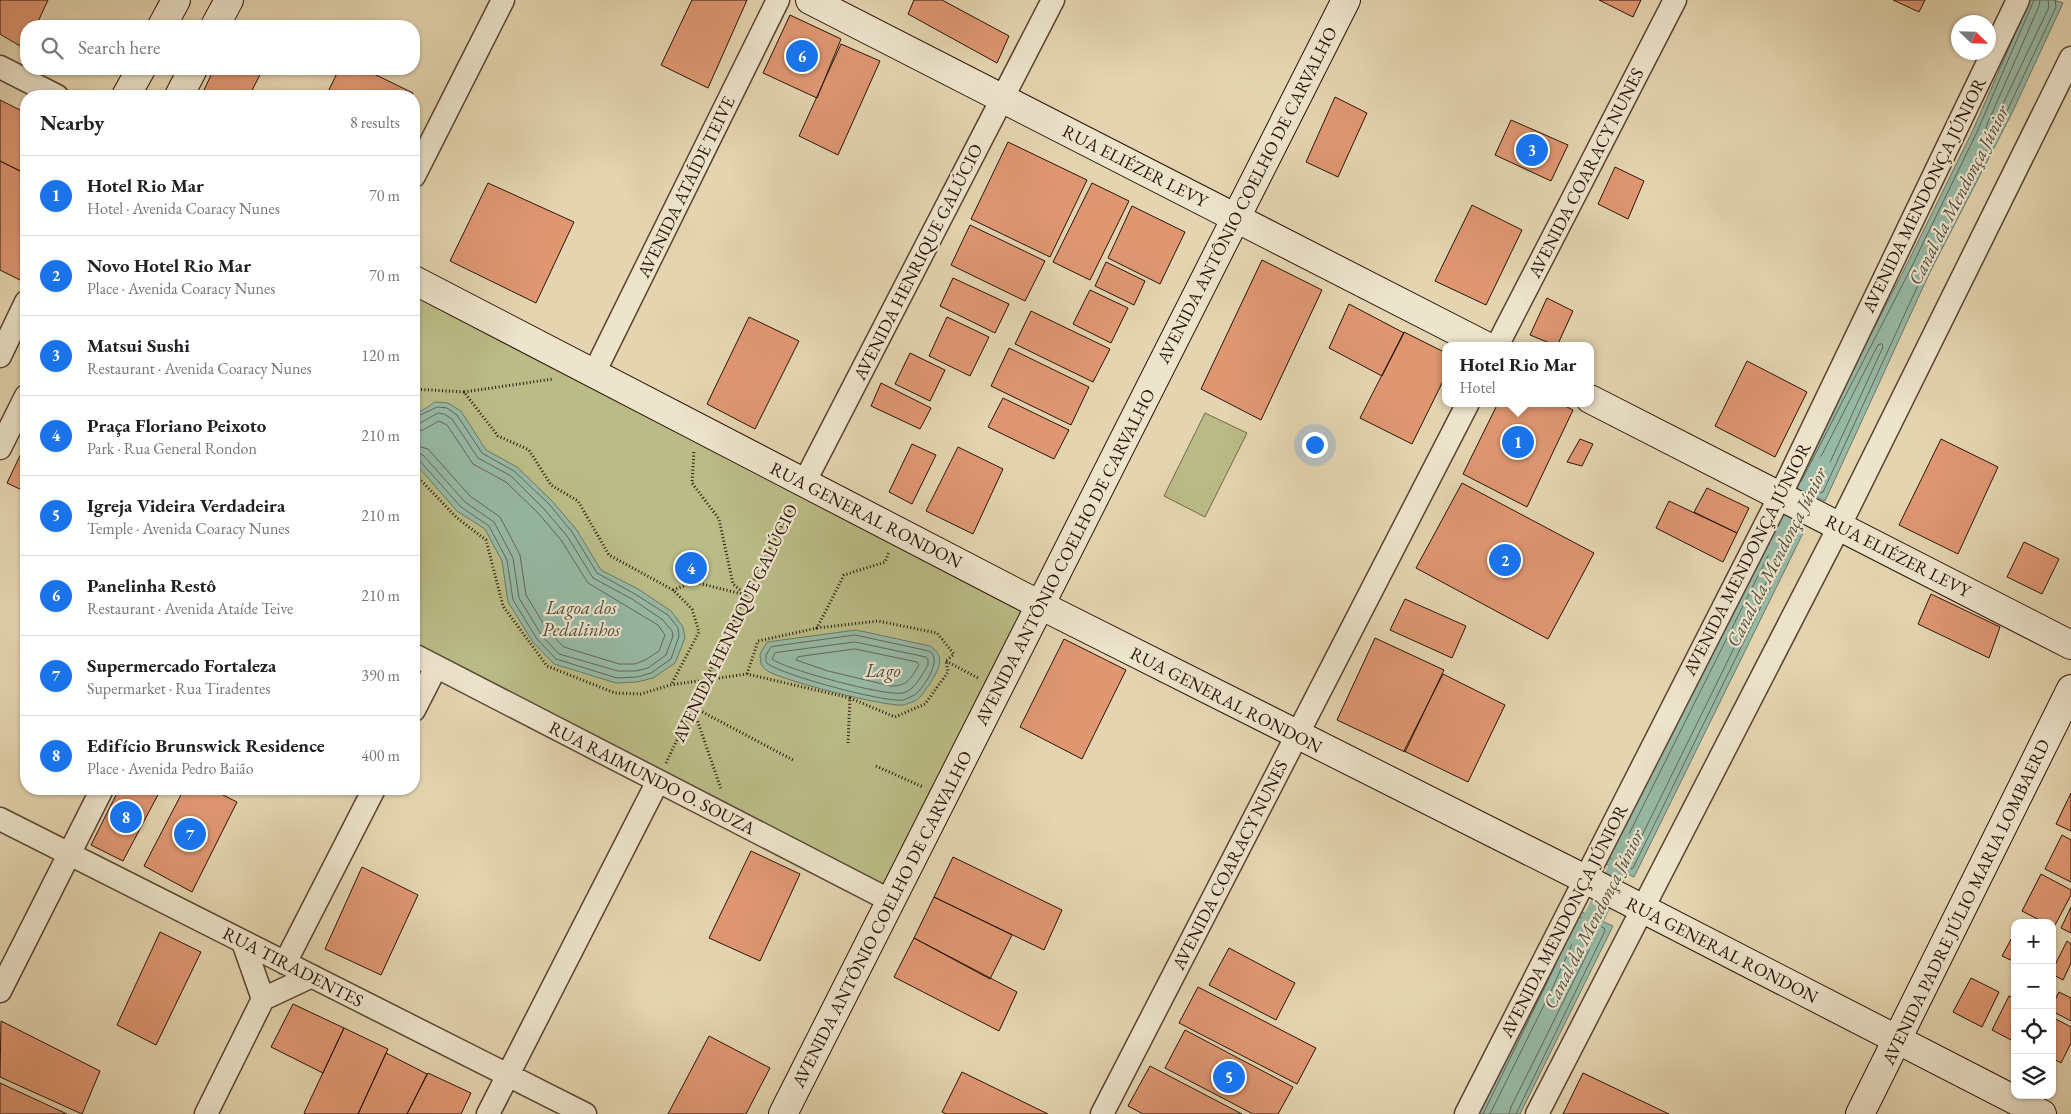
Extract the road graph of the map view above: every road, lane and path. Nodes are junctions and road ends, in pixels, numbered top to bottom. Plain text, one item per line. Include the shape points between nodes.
1 (176, 0) edge
2 (229, 0) edge
3 (503, 0) edge
4 (778, 0) edge
5 (810, 0) edge
6 (1054, 0) edge
7 (1346, 0) edge
8 (1675, 0) edge
9 (2018, 0) edge
10 (165, 20) edge
11 (218, 20) edge
12 (2071, 58) edge
13 (0, 67) edge
14 (137, 75) edge
15 (190, 75) edge
16 (44, 90) edge
17 (129, 90) edge
18 (182, 90) edge
19 (1003, 99) junction
20 (420, 164) edge
21 (1236, 218) junction
22 (420, 283) edge
23 (19, 334) edge
24 (1478, 342) edge
25 (1499, 342) edge
26 (0, 356) edge
27 (594, 373) junction
28 (557, 378) dead end
29 (420, 389) edge
30 (464, 392) junction
31 (1594, 401) edge
32 (1466, 407) edge
33 (20, 408) edge
34 (696, 426) junction
35 (0, 448) edge
36 (420, 478) edge
37 (804, 483) junction
38 (1784, 498) junction
39 (1829, 521) junction
40 (898, 530) junction
41 (673, 590) junction
42 (746, 595) junction
43 (1040, 605) junction
44 (817, 628) junction
45 (2071, 645) edge
46 (420, 658) edge
47 (946, 661) junction
48 (436, 666) junction
49 (747, 674) junction
50 (705, 681) junction
51 (670, 685) junction
52 (998, 689) junction
53 (2071, 689) edge
54 (420, 698) edge
55 (850, 698) junction
56 (692, 707) junction
57 (1296, 736) junction
58 (848, 743) dead end
59 (793, 760) dead end
60 (876, 766) dead end
61 (658, 781) junction
62 (99, 795) edge
63 (371, 795) edge
64 (944, 797) junction
65 (732, 818) junction
66 (0, 819) edge
67 (70, 854) junction
68 (1590, 882) junction
69 (891, 901) junction
70 (1635, 905) junction
71 (243, 942) junction
72 (285, 963) junction
73 (312, 976) junction
74 (0, 991) edge
75 (263, 999) junction
76 (1898, 1040) junction
77 (508, 1075) junction
78 (206, 1114) edge
79 (488, 1114) edge
80 (585, 1114) edge
81 (784, 1114) edge
82 (1102, 1114) edge
83 (1466, 1114) edge
84 (1537, 1114) edge
85 (1860, 1114) edge
86 (2042, 1114) edge

1 - 10 street
2 - 11 street
3 - 20 street
4 - 27 street, AVENIDA ATAÍDE TEIVE
5 - 19 street, RUA ELIÉZER LEVY
6 - 19 street, AVENIDA HENRIQUE GALÚCIO
7 - 21 street, AVENIDA ANTÔNIO COELHO DE CARVALHO
8 - 25 street, AVENIDA COARACY NUNES
9 - 38 street, AVENIDA MENDONÇA JÚNIOR
12 - 39 street
13 - 16 street
14 - 17 street
15 - 18 street
19 - 21 street, RUA ELIÉZER LEVY
19 - 37 street, AVENIDA HENRIQUE GALÚCIO
21 - 24 street, RUA ELIÉZER LEVY
21 - 43 street, AVENIDA ANTÔNIO COELHO DE CARVALHO
22 - 27 street, RUA GENERAL RONDON
23 - 26 street
27 - 34 street, RUA GENERAL RONDON
28 - 30 path
29 - 30 path
30 - 41 path via 498,436 529,450 551,485 578,501 609,556
31 - 38 street, RUA ELIÉZER LEVY
32 - 57 street, AVENIDA COARACY NUNES
33 - 35 street
34 - 37 street, RUA GENERAL RONDON
34 - 42 path via 692,483 719,519 733,584
36 - 51 path via 456,517 486,540 503,606 547,666 615,693 641,694
37 - 40 street, RUA GENERAL RONDON
37 - 42 path, AVENIDA HENRIQUE GALÚCIO
38 - 39 street, RUA ELIÉZER LEVY
38 - 68 street, AVENIDA MENDONÇA JÚNIOR
39 - 45 street, RUA ELIÉZER LEVY
39 - 70 street
40 - 43 street, RUA GENERAL RONDON
40 - 44 path via 885,562 844,575
41 - 42 path via 694,582
41 - 51 path via 692,609 699,632
42 - 50 path, AVENIDA HENRIQUE GALÚCIO
43 - 52 street, AVENIDA ANTÔNIO COELHO DE CARVALHO
43 - 57 street, RUA GENERAL RONDON
44 - 47 path via 878,621 937,633 954,654
44 - 49 path via 758,641
46 - 48 street, RUA RAIMUNDO O. SOUZA
47 - 52 path
47 - 55 path via 948,672 926,704 895,717
48 - 54 street
48 - 61 street, RUA RAIMUNDO O. SOUZA
49 - 50 path
49 - 55 path
50 - 51 path
50 - 56 path, AVENIDA HENRIQUE GALÚCIO
52 - 64 street, AVENIDA ANTÔNIO COELHO DE CARVALHO
53 - 76 street, AVENIDA PADRE JÚLIO MARIA LOMBAERD
55 - 58 path
56 - 59 path
56 - 61 path, AVENIDA HENRIQUE GALÚCIO
56 - 65 path
57 - 68 street, RUA GENERAL RONDON
57 - 82 street, AVENIDA COARACY NUNES
60 - 64 path
61 - 65 street, RUA RAIMUNDO O. SOUZA
61 - 77 street
62 - 67 street
63 - 72 street
64 - 69 street, AVENIDA ANTÔNIO COELHO DE CARVALHO
65 - 69 street, RUA RAIMUNDO O. SOUZA
66 - 67 street, RUA TIRADENTES
67 - 71 street, RUA TIRADENTES
67 - 74 street
68 - 70 street, RUA GENERAL RONDON
68 - 83 street, AVENIDA MENDONÇA JÚNIOR
69 - 81 street, AVENIDA ANTÔNIO COELHO DE CARVALHO
70 - 76 street, RUA GENERAL RONDON
70 - 84 street
71 - 72 street, RUA TIRADENTES
71 - 75 street
72 - 73 street, RUA TIRADENTES
73 - 75 street
73 - 77 street, RUA TIRADENTES
75 - 78 street
76 - 85 street, AVENIDA PADRE JÚLIO MARIA LOMBAERD
76 - 86 street, RUA GENERAL RONDON
77 - 79 street
77 - 80 street, RUA TIRADENTES

